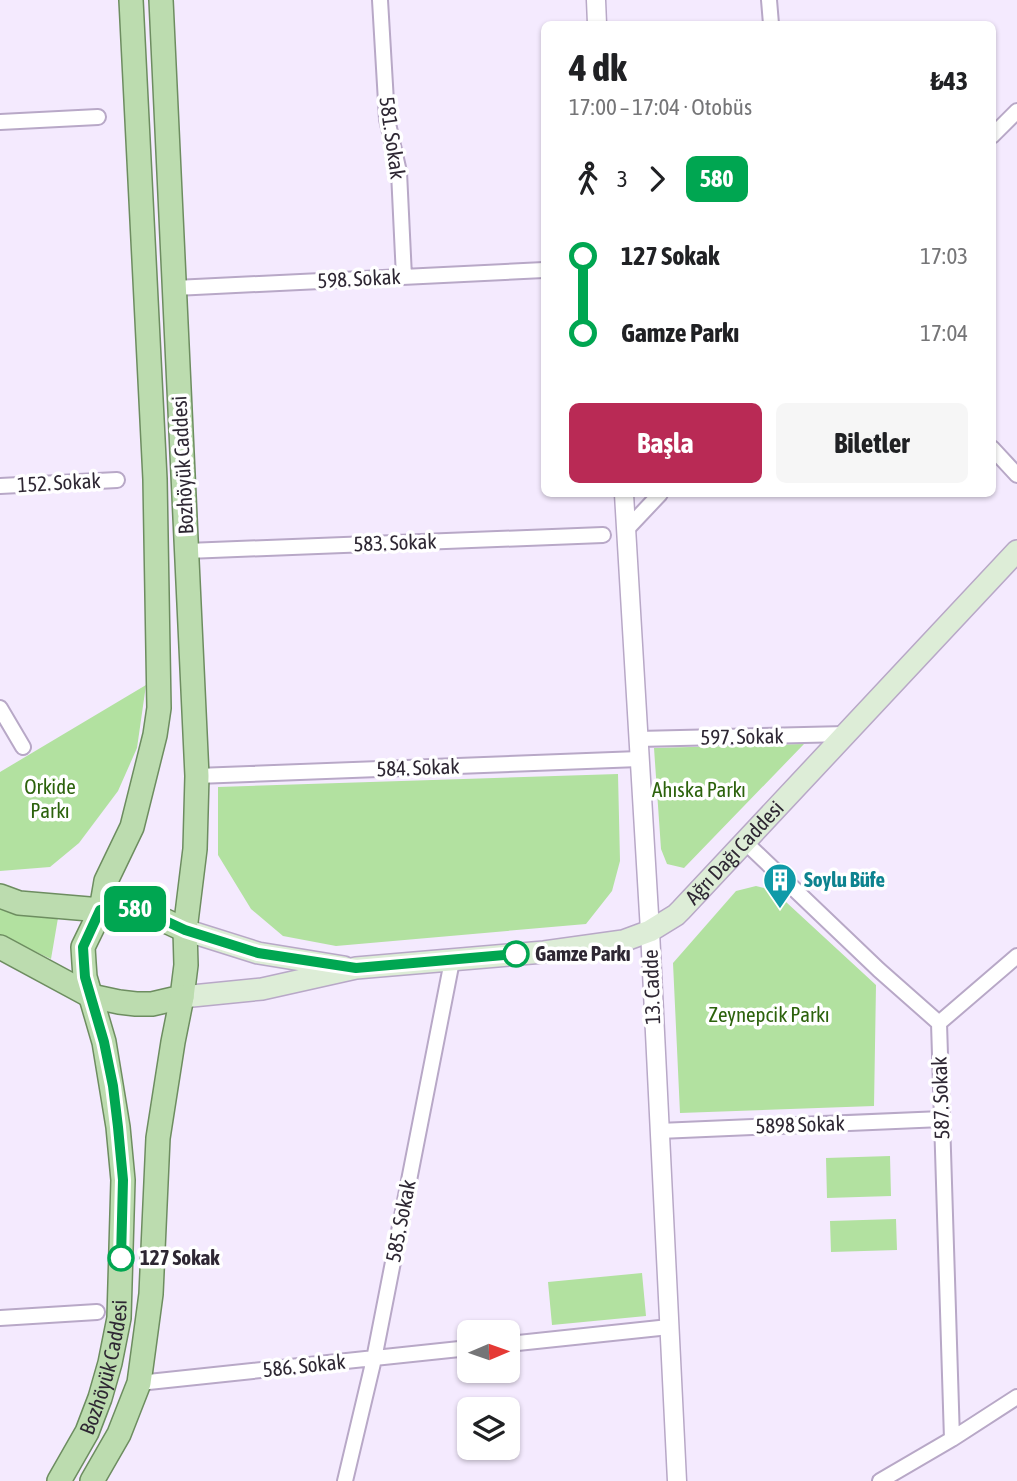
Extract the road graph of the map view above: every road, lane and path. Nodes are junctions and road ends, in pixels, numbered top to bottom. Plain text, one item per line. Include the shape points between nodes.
1 (131, 0) edge
2 (162, 0) edge
3 (380, 0) edge
4 (596, 0) edge
5 (769, 0) edge
6 (597, 21) edge
7 (771, 21) edge
8 (1017, 111) edge
9 (98, 117) dead end
10 (0, 122) edge
11 (996, 132) edge
12 (541, 270) edge
13 (404, 277) junction
14 (175, 288) junction
15 (996, 452) edge
16 (1017, 475) edge
17 (117, 480) dead end
18 (0, 486) edge
19 (624, 497) edge
20 (657, 497) edge
21 (626, 530) junction
22 (603, 535) dead end
23 (187, 551) junction
24 (1017, 551) edge
25 (0, 708) edge
26 (846, 734) junction
27 (638, 739) junction
28 (23, 747) dead end
29 (639, 759) junction
30 (197, 776) junction
31 (745, 842) junction
32 (0, 896) edge
33 (100, 910) junction
34 (185, 930) junction
35 (650, 931) junction
36 (0, 947) edge
37 (1017, 956) edge
38 (452, 961) junction
39 (356, 968) junction
40 (91, 996) junction
41 (182, 997) junction
42 (939, 1023) junction
43 (942, 1119) junction
44 (659, 1131) junction
45 (97, 1312) dead end
46 (0, 1318) edge
47 (669, 1327) junction
48 (520, 1343) edge
49 (457, 1349) edge
50 (374, 1359) junction
51 (139, 1383) junction
52 (1017, 1396) edge
53 (952, 1439) junction
54 (59, 1481) edge
55 (92, 1481) edge
56 (345, 1481) edge
57 (677, 1481) edge
58 (880, 1481) edge

1 - 33 main road, Bozhöyük Caddesi via 154,466 159,708 132,827 106,881
2 - 14 main road, Bozhöyük Caddesi
3 - 13 street, 581. Sokak via 387,118 399,172
4 - 6 street
5 - 7 street
8 - 11 street
9 - 10 street
12 - 13 street, 598. Sokak
13 - 14 street, 598. Sokak
14 - 23 main road, Bozhöyük Caddesi
15 - 16 street
17 - 18 street, 152. Sokak
19 - 21 street, 13. Cadde
20 - 21 street
21 - 27 street, 13. Cadde
22 - 23 street, 583. Sokak
23 - 30 main road, Bozhöyük Caddesi
24 - 26 main road, Ağrı Dağı Caddesi
25 - 28 street
26 - 27 street, 597. Sokak
26 - 31 main road, Ağrı Dağı Caddesi
27 - 29 street, 13. Cadde
29 - 30 street, 584. Sokak
29 - 35 street, 13. Cadde
30 - 34 main road, Bozhöyük Caddesi via 195,849
31 - 35 main road, Ağrı Dağı Caddesi via 676,915
31 - 42 street
32 - 33 main road via 19,903
33 - 34 main road via 142,910
33 - 40 main road via 83,947
34 - 39 main road, Ağrı Dağı Caddesi via 258,953
34 - 41 main road
35 - 38 main road, Ağrı Dağı Caddesi via 623,941
35 - 44 street, 13. Cadde
36 - 40 main road
37 - 42 street
38 - 39 main road, Ağrı Dağı Caddesi
38 - 50 street, 585. Sokak
39 - 41 main road, Ağrı Dağı Caddesi via 262,989
40 - 41 main road via 136,1004
40 - 54 main road, Bozhöyük Caddesi via 113,1086 123,1180 119,1318 100,1398
41 - 51 main road, Bozhöyük Caddesi via 158,1138 150,1294
42 - 43 street, 587. Sokak
43 - 44 street, 5898 Sokak
43 - 53 street, 587. Sokak
44 - 47 street, 13. Cadde
45 - 46 street
47 - 48 street
47 - 57 street, 13. Cadde
49 - 50 street, 586. Sokak
50 - 51 street, 586. Sokak
50 - 56 street, 585. Sokak
51 - 55 main road, Bozhöyük Caddesi via 119,1434
52 - 53 street
53 - 58 street

